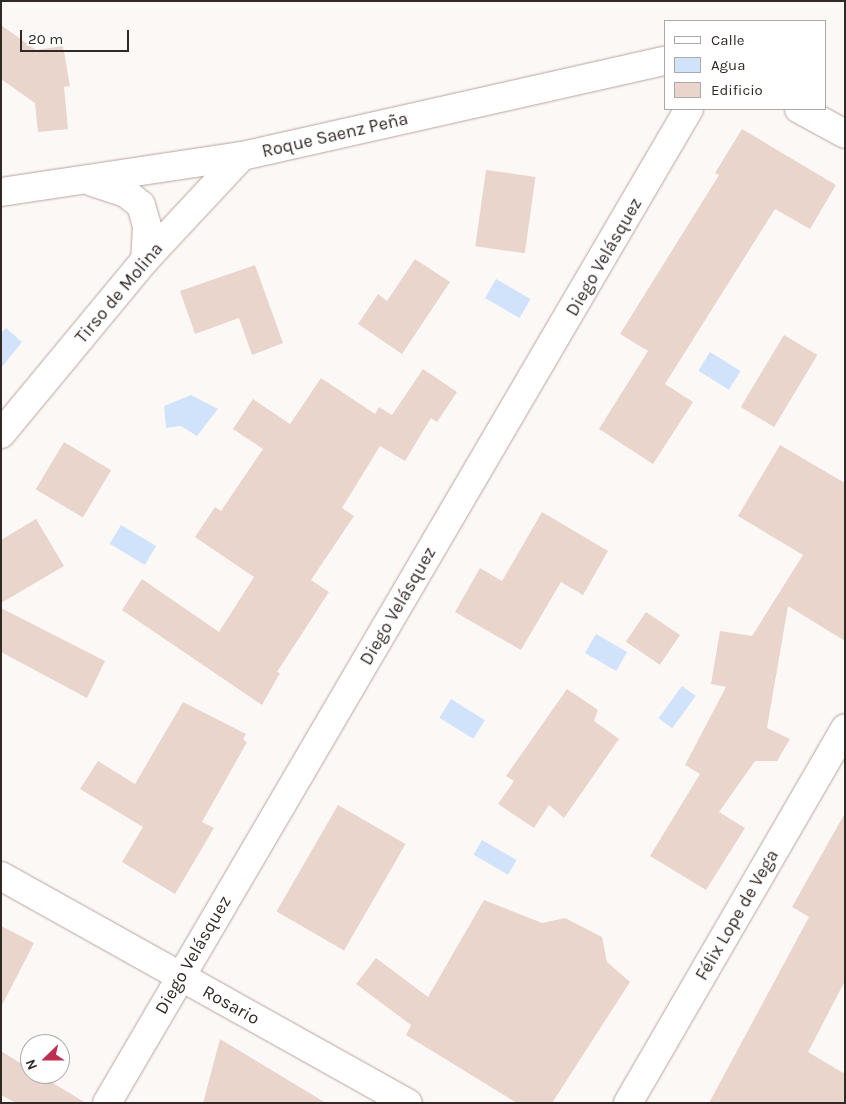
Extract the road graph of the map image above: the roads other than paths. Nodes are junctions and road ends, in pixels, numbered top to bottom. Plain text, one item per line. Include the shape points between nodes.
1 (664, 61) edge
2 (688, 110) edge
3 (802, 110) edge
4 (845, 134) edge
5 (242, 156) junction
6 (87, 180) junction
7 (1, 192) edge
8 (146, 260) junction
9 (1, 434) edge
10 (845, 728) edge
11 (1, 876) edge
12 (180, 977) junction
13 (107, 1103) edge
14 (408, 1103) edge
15 (628, 1103) edge

1 - 5 street, Roque Saenz Peña
2 - 12 street, Diego Velásquez
3 - 4 street
5 - 6 street, Roque Saenz Peña
5 - 8 street, Tirso de Molina
6 - 7 street, Roque Saenz Peña
6 - 8 street via 126,193 141,205 147,226
8 - 9 street, Tirso de Molina
10 - 15 street, Félix Lope de Vega
11 - 12 street, Rosario
12 - 13 street, Diego Velásquez
12 - 14 street, Rosario

